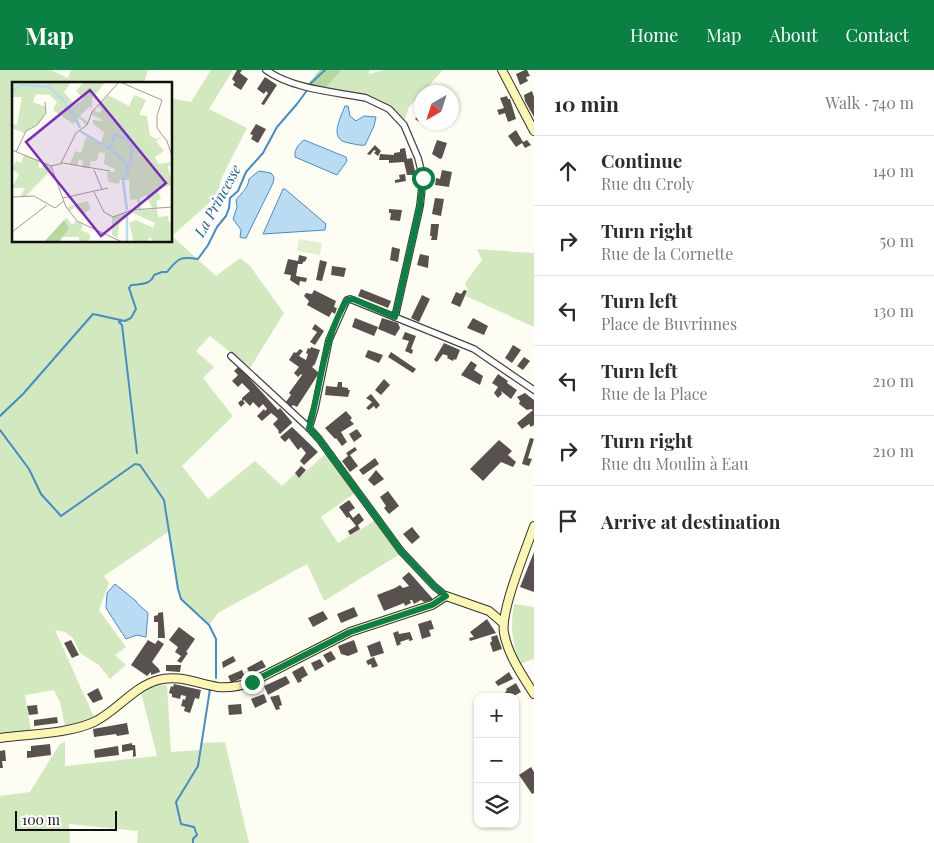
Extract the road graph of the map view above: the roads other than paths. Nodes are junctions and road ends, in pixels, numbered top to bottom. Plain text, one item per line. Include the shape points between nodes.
1 (266, 70) edge
2 (502, 70) edge
3 (534, 131) edge
4 (395, 317) junction
5 (232, 356) dead end
6 (534, 390) edge
7 (309, 428) junction
8 (534, 526) edge
9 (446, 596) junction
10 (503, 623) junction
11 (534, 694) edge
12 (0, 738) edge

1 - 4 street via 290,82 377,102 397,116 410,134 422,167 423,185
2 - 3 street
4 - 6 street via 474,349
4 - 7 street via 353,299 347,300 329,340
5 - 7 street
7 - 9 street via 401,551
8 - 10 street
9 - 10 street via 489,611
9 - 12 street via 432,605 350,632 242,686 217,687 175,678 159,680 142,688 94,722 71,729
10 - 11 street via 511,654

